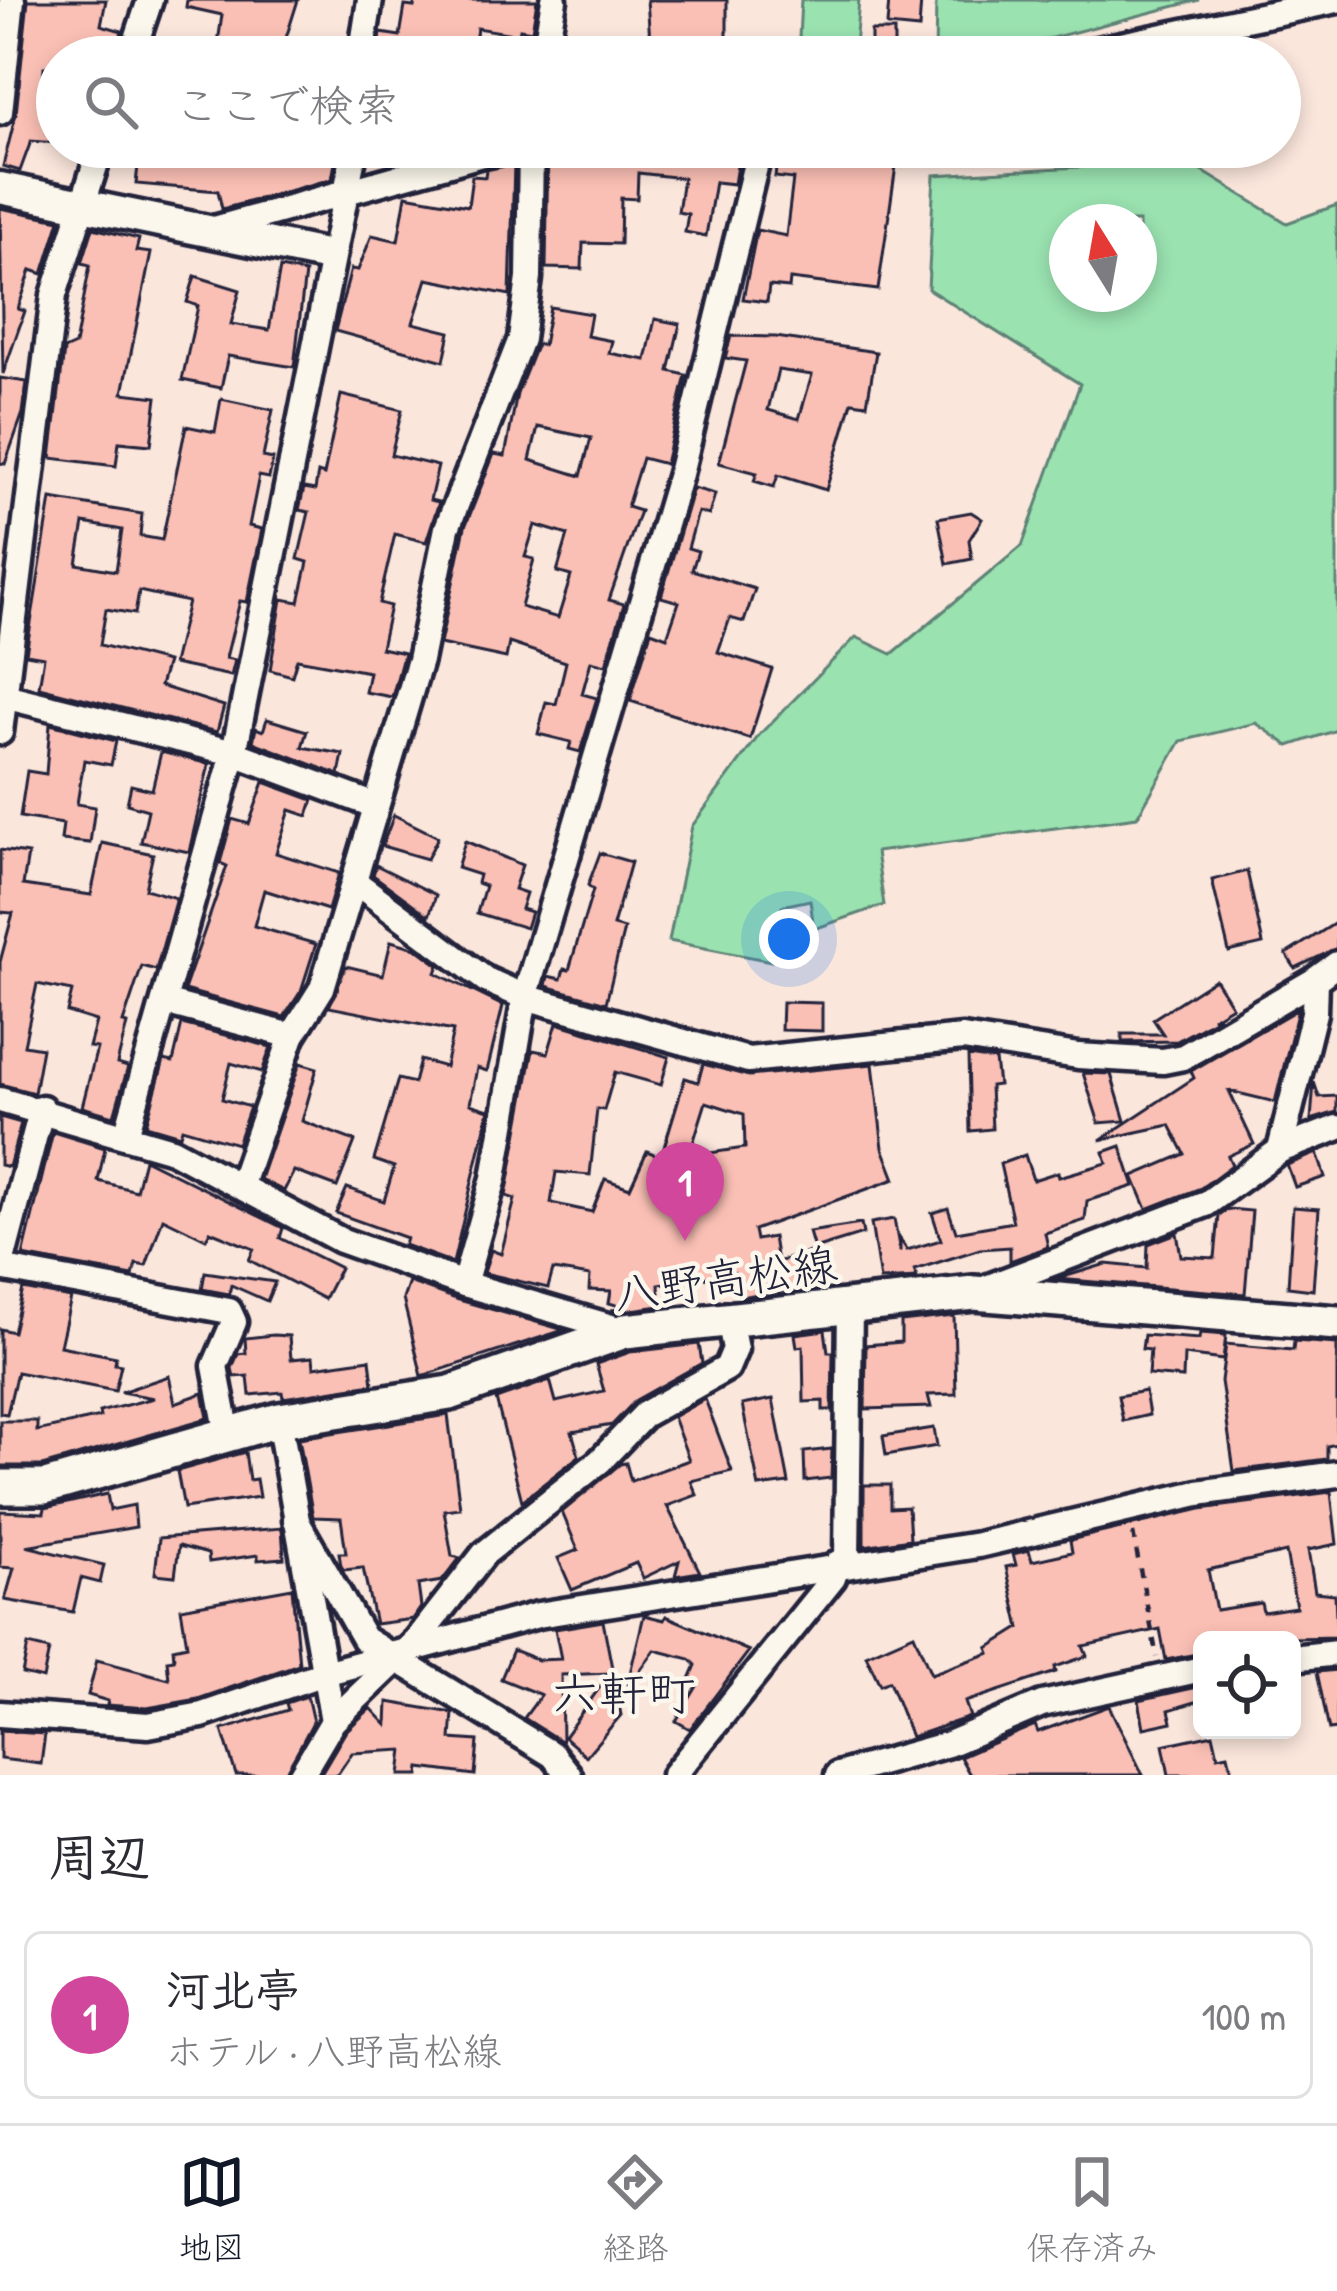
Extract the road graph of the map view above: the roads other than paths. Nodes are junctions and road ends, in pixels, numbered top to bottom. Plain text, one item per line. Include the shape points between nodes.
1 (12, 0) edge
2 (150, 0) edge
3 (370, 0) edge
4 (554, 0) edge
5 (1337, 0) edge
6 (138, 36) edge
7 (364, 36) edge
8 (548, 36) edge
9 (1165, 36) edge
10 (0, 112) edge
11 (94, 168) edge
12 (354, 168) edge
13 (430, 168) edge
14 (531, 168) edge
15 (755, 168) edge
16 (0, 188) edge
17 (345, 191) junction
18 (81, 208) junction
19 (205, 232) junction
20 (329, 256) junction
21 (2, 697) edge
22 (0, 731) edge
23 (234, 753) junction
24 (376, 806) junction
25 (354, 881) junction
26 (1337, 964) edge
27 (1315, 980) junction
28 (525, 997) junction
29 (164, 1002) junction
30 (292, 1036) junction
31 (0, 1100) edge
32 (42, 1108) junction
33 (1337, 1129) edge
34 (127, 1135) junction
35 (1280, 1150) junction
36 (241, 1184) junction
37 (464, 1284) junction
38 (974, 1293) junction
39 (850, 1305) junction
40 (729, 1319) junction
41 (1337, 1323) edge
42 (625, 1331) junction
43 (279, 1420) junction
44 (228, 1436) junction
45 (1337, 1474) edge
46 (0, 1486) edge
47 (296, 1520) junction
48 (838, 1563) junction
49 (1337, 1652) edge
50 (1301, 1657) edge
51 (393, 1658) junction
52 (1193, 1671) edge
53 (322, 1674) junction
54 (0, 1714) edge
55 (333, 1720) junction
56 (301, 1775) edge
57 (569, 1775) edge
58 (674, 1775) edge
59 (838, 1775) edge

1 - 10 street
2 - 6 street
3 - 7 street
4 - 8 street
5 - 9 street
11 - 18 street
12 - 17 street
13 - 17 street
14 - 24 street via 520,339 447,528 421,660
15 - 28 street via 680,474
16 - 18 street
17 - 19 street
17 - 20 street
18 - 19 street
18 - 21 street via 54,295
19 - 20 street
20 - 23 street
21 - 22 street
21 - 23 street
23 - 24 street
23 - 29 street
24 - 25 street
25 - 28 street via 486,980
25 - 30 street via 322,988
26 - 27 street
27 - 28 street via 1163,1061 963,1038 748,1060
27 - 35 street
28 - 37 street via 494,1178
29 - 30 street
29 - 34 street
30 - 36 street
31 - 32 street
32 - 34 street
32 - 44 street via 0,1268 229,1311 234,1322 215,1366
33 - 35 street
34 - 36 street
35 - 38 street via 1206,1204
36 - 37 street via 340,1240
37 - 42 street
38 - 39 main road, 八野高松線
38 - 41 main road, 八野高松線
39 - 40 main road, 八野高松線
39 - 48 street via 847,1559
40 - 42 main road, 八野高松線
40 - 51 street via 735,1348 727,1368 645,1414 484,1554 417,1640
42 - 43 main road, 八野高松線 via 450,1393
43 - 44 main road, 八野高松線
43 - 47 street
44 - 46 main road, 八野高松線 via 85,1479
45 - 48 street via 1198,1493 978,1545
47 - 51 street via 364,1639
47 - 53 street
48 - 51 street via 538,1615
48 - 58 street
49 - 50 street
51 - 53 street
51 - 55 street
51 - 57 street via 553,1755
52 - 59 street via 1042,1704 948,1744
53 - 54 street via 148,1725
53 - 55 street
55 - 56 street

